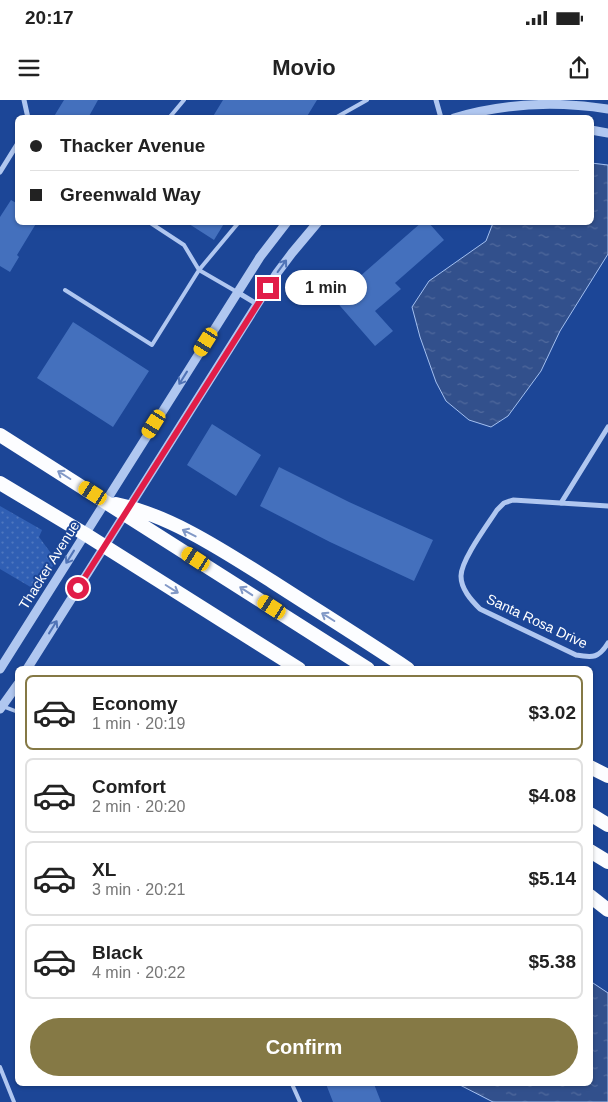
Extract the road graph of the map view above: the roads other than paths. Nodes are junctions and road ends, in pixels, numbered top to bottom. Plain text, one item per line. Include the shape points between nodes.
1 (24, 100) edge
2 (184, 100) edge
3 (367, 100) edge
4 (436, 100) edge
5 (608, 109) edge
6 (27, 115) edge
7 (172, 115) edge
8 (340, 115) edge
9 (440, 115) edge
10 (464, 115) edge
11 (594, 131) edge
12 (608, 133) edge
13 (15, 148) edge
14 (0, 172) edge
15 (154, 225) edge
16 (237, 225) edge
17 (285, 225) edge
18 (315, 225) edge
19 (200, 270) junction
20 (65, 290) dead end
21 (237, 292) junction
22 (258, 304) junction
23 (608, 427) edge
24 (0, 435) edge
25 (0, 483) edge
26 (106, 501) junction
27 (561, 503) junction
28 (608, 506) edge
29 (127, 510) junction
30 (85, 534) junction
31 (104, 546) junction
32 (222, 620) junction
33 (608, 643) edge
34 (29, 666) edge
35 (286, 666) edge
36 (294, 666) edge
37 (363, 666) edge
38 (403, 666) edge
39 (0, 669) edge
40 (15, 688) edge
41 (1, 706) edge
42 (15, 711) edge
43 (593, 768) edge
44 (608, 776) edge
45 (593, 816) edge
46 (608, 825) edge
47 (593, 853) edge
48 (608, 862) edge
49 (593, 898) edge
50 (608, 910) edge
51 (0, 1067) edge
52 (293, 1086) edge
53 (14, 1102) edge
54 (300, 1102) edge

1 - 6 street
2 - 7 lane
3 - 8 lane
4 - 9 street
5 - 10 street via 564,104 524,105
11 - 12 street
13 - 14 street
15 - 19 lane via 184,245
16 - 19 lane
17 - 21 street, Thacker Avenue
22 -> 18 street via 292,253
19 - 20 lane via 152,345
19 - 21 lane
21 - 22 street
21 -> 26 street, Thacker Avenue
22 - 29 street
23 - 27 street
26 -> 24 highway
25 - 30 highway
26 - 29 highway
26 - 30 street, Thacker Avenue
27 - 28 street, Santa Rosa Drive
27 - 33 street, Santa Rosa Drive via 513,500 504,503 464,563 461,575 464,588 480,609 576,655 588,658 598,655
29 - 31 street
37 -> 29 highway
38 -> 29 highway via 221,550 159,518
30 - 31 highway
30 -> 39 street, Thacker Avenue
31 -> 32 highway
34 -> 31 street
32 - 35 highway
32 - 36 highway
40 - 41 street
41 - 42 lane
43 - 44 highway
45 - 46 highway
47 - 48 highway
49 - 50 highway
51 - 53 lane
52 - 54 lane

